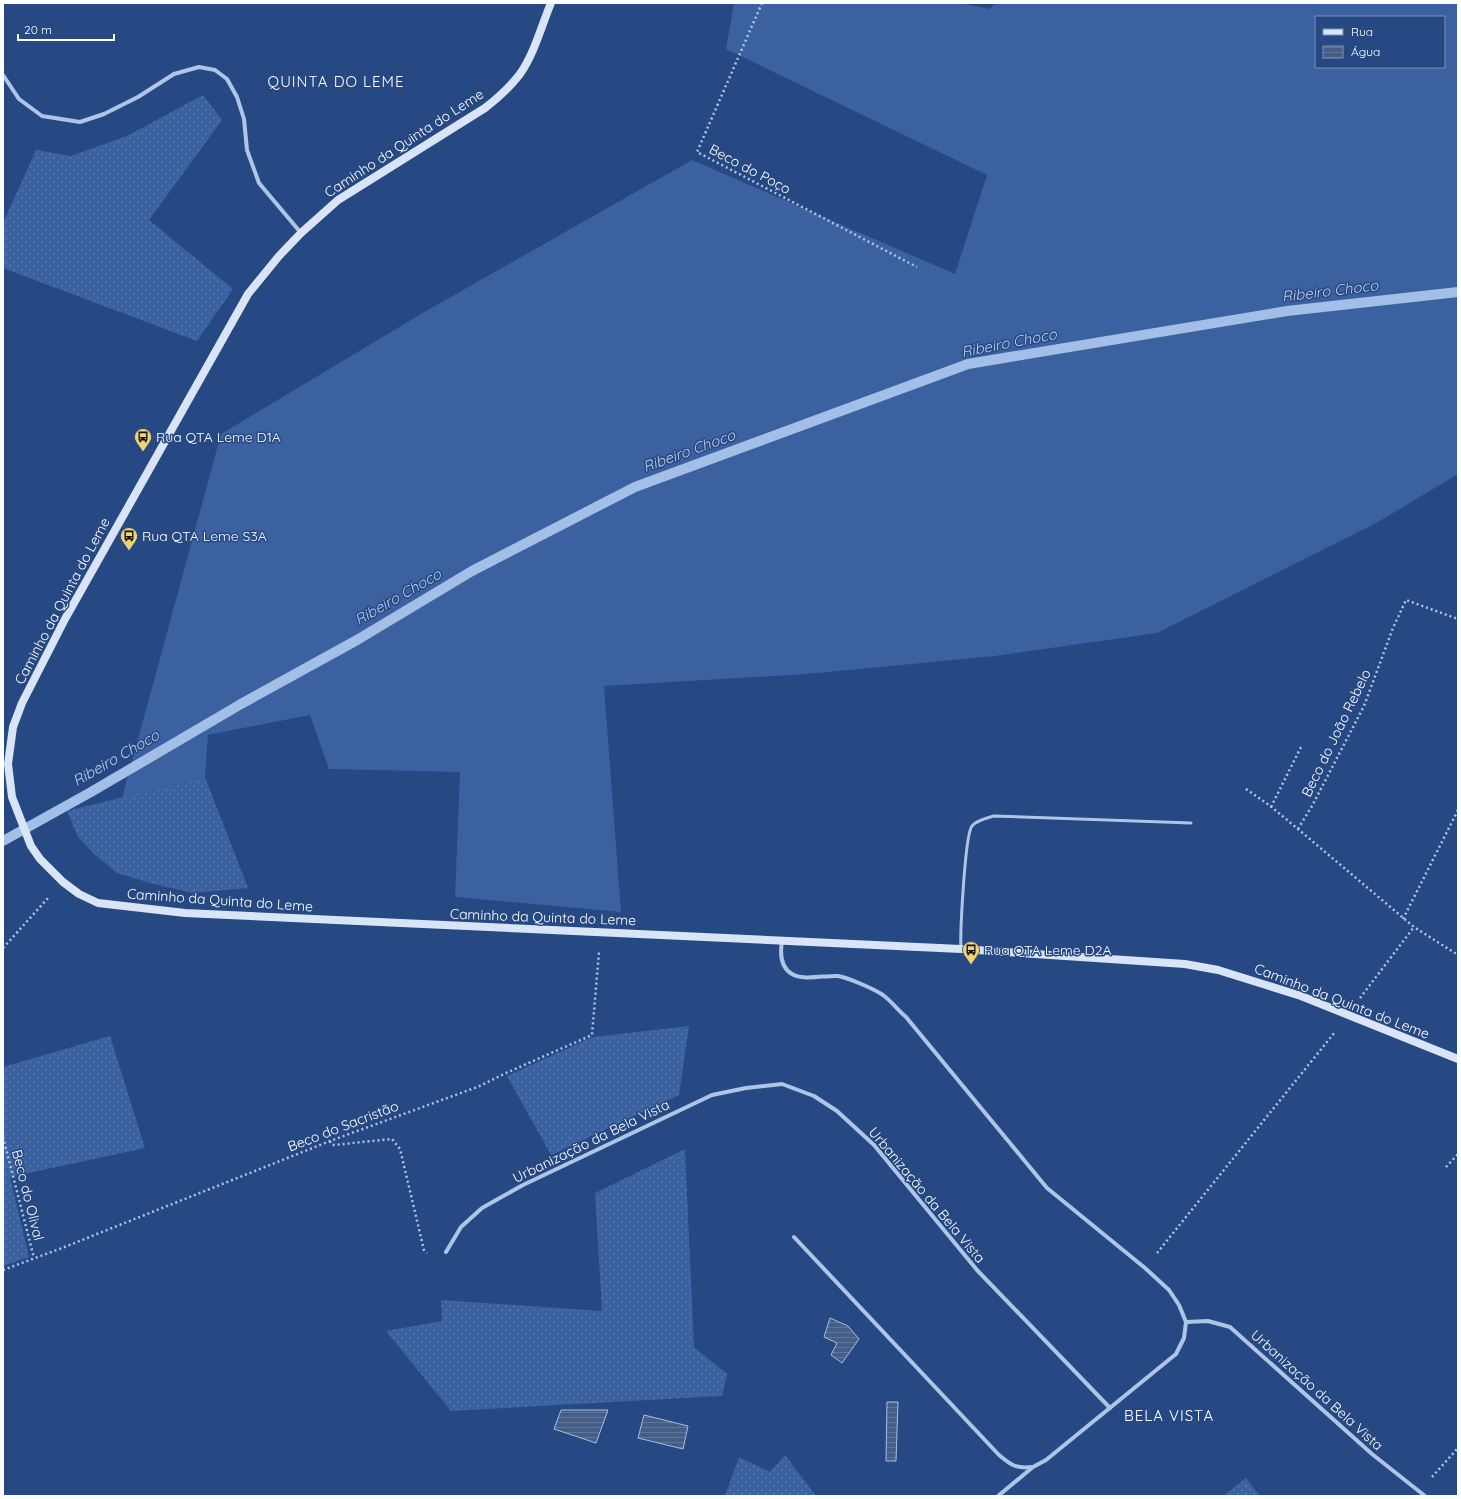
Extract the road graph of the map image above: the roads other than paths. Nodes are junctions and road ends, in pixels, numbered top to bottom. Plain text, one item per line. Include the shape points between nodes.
1 (550, 3) edge
2 (3, 75) edge
3 (301, 233) junction
4 (6, 752) edge
5 (1191, 823) dead end
6 (782, 940) junction
7 (961, 949) junction
8 (1458, 1059) edge
9 (794, 1237) dead end
10 (446, 1252) dead end
11 (1186, 1322) junction
12 (1110, 1408) junction
13 (1033, 1466) junction
14 (998, 1496) edge
15 (1424, 1496) edge

1 - 3 street, Caminho da Quinta do Leme via 526,64 506,90 485,108 338,200
2 - 3 street via 19,98 42,116 80,122 104,114 174,74 199,68 216,70 227,79 237,97 244,118 248,150 259,183
3 - 4 street, Caminho da Quinta do Leme via 248,294 72,606 22,702
4 - 6 street, Caminho da Quinta do Leme via 12,797 31,846 63,882 79,894 98,903 185,913
5 - 7 lane via 994,816 978,821 971,826 967,844
6 - 7 street, Caminho da Quinta do Leme
6 - 11 street via 780,953 784,965 792,974 810,977 838,976 863,985 883,995 906,1016 1047,1188 1169,1290
7 - 8 street, Caminho da Quinta do Leme via 1185,964 1218,970 1301,996
9 - 13 street via 999,1455 1021,1468
10 - 12 street, Urbanização da Bela Vista via 461,1227 482,1208 523,1185 712,1094 782,1084 814,1096 837,1111 874,1145 977,1270
11 - 12 street via 1184,1338 1176,1354
11 - 15 street, Urbanização da Bela Vista via 1208,1321 1230,1327 1372,1454
12 - 13 street via 1046,1460
13 - 14 street

